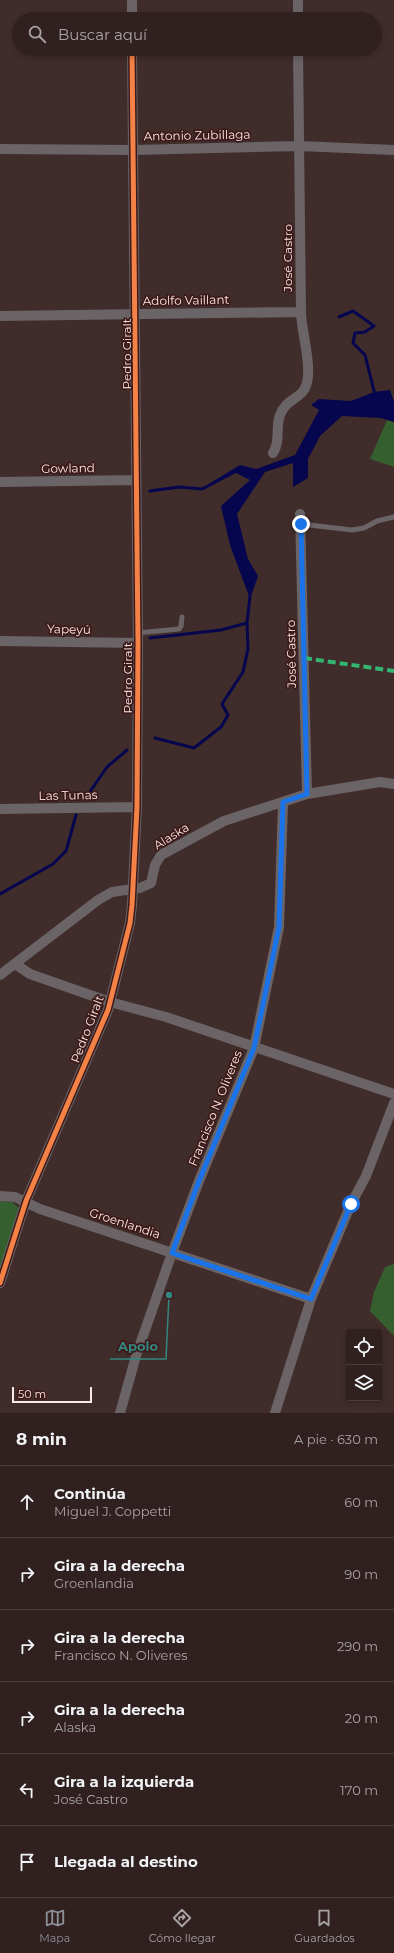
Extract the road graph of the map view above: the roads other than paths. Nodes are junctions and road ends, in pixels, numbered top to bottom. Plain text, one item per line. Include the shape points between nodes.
1 (132, 0) edge
2 (298, 0) edge
3 (132, 12) edge
4 (298, 12) edge
5 (132, 56) edge
6 (298, 56) edge
7 (299, 146) junction
8 (0, 149) edge
9 (134, 150) junction
10 (394, 150) edge
11 (301, 312) junction
12 (135, 313) junction
13 (0, 316) edge
14 (273, 453) dead end
15 (136, 480) junction
16 (0, 482) edge
17 (394, 517) edge
18 (300, 519) joint
19 (182, 618) dead end
20 (138, 638) junction
21 (0, 641) edge
22 (394, 784) edge
23 (307, 794) junction
24 (283, 802) junction
25 (137, 806) junction
26 (0, 809) edge
27 (133, 888) junction
28 (15, 964) junction
29 (0, 975) edge
30 (110, 1002) junction
31 (254, 1048) junction
32 (394, 1094) edge
33 (394, 1103) edge
34 (0, 1196) edge
35 (26, 1201) junction
36 (172, 1253) junction
37 (0, 1283) edge
38 (311, 1299) junction
39 (120, 1413) edge
40 (276, 1413) edge

1 - 3 street
2 - 4 street
5 - 9 street, Pedro Giralt
6 - 7 street, José Castro
7 - 9 street, Antonio Zubillaga
7 - 10 street, Antonio Zubillaga
7 - 11 street, José Castro
8 - 9 street, Antonio Zubillaga
9 - 12 street, Pedro Giralt
11 - 12 street, Adolfo Vaillant
11 - 14 street, José Castro via 306,343 307,382 305,389 286,405 281,414 277,428 279,441
12 - 13 street, Adolfo Vaillant
12 - 15 street, Pedro Giralt
15 - 16 street, Gowland
15 - 20 street, Pedro Giralt
17 - 18 lane via 352,530
18 - 23 street, José Castro
19 - 20 lane via 179,629
20 - 21 street, Yapeyú
20 - 25 street, Pedro Giralt
22 - 23 street, Alaska via 380,782
23 - 24 street, Alaska
24 - 27 street, Alaska via 224,821 168,851 157,859 151,883
24 - 31 street, Francisco N. Oliveres via 279,927
25 - 26 street, Las Tunas
25 - 27 street, Pedro Giralt
27 - 28 street, Alaska via 112,892 98,900
27 - 30 street, Pedro Giralt via 130,923
28 - 29 street, Alaska
28 - 30 street via 30,974
30 - 31 street via 166,1017
30 - 35 street, Pedro Giralt
31 - 32 street
31 - 36 street, Francisco N. Oliveres
33 - 38 street via 366,1176 351,1204
34 - 35 street, Groenlandia
35 - 36 street, Groenlandia via 40,1209
35 - 37 street, Pedro Giralt
36 - 38 street, Groenlandia
36 - 39 street, Francisco N. Oliveres via 136,1356
38 - 40 street

